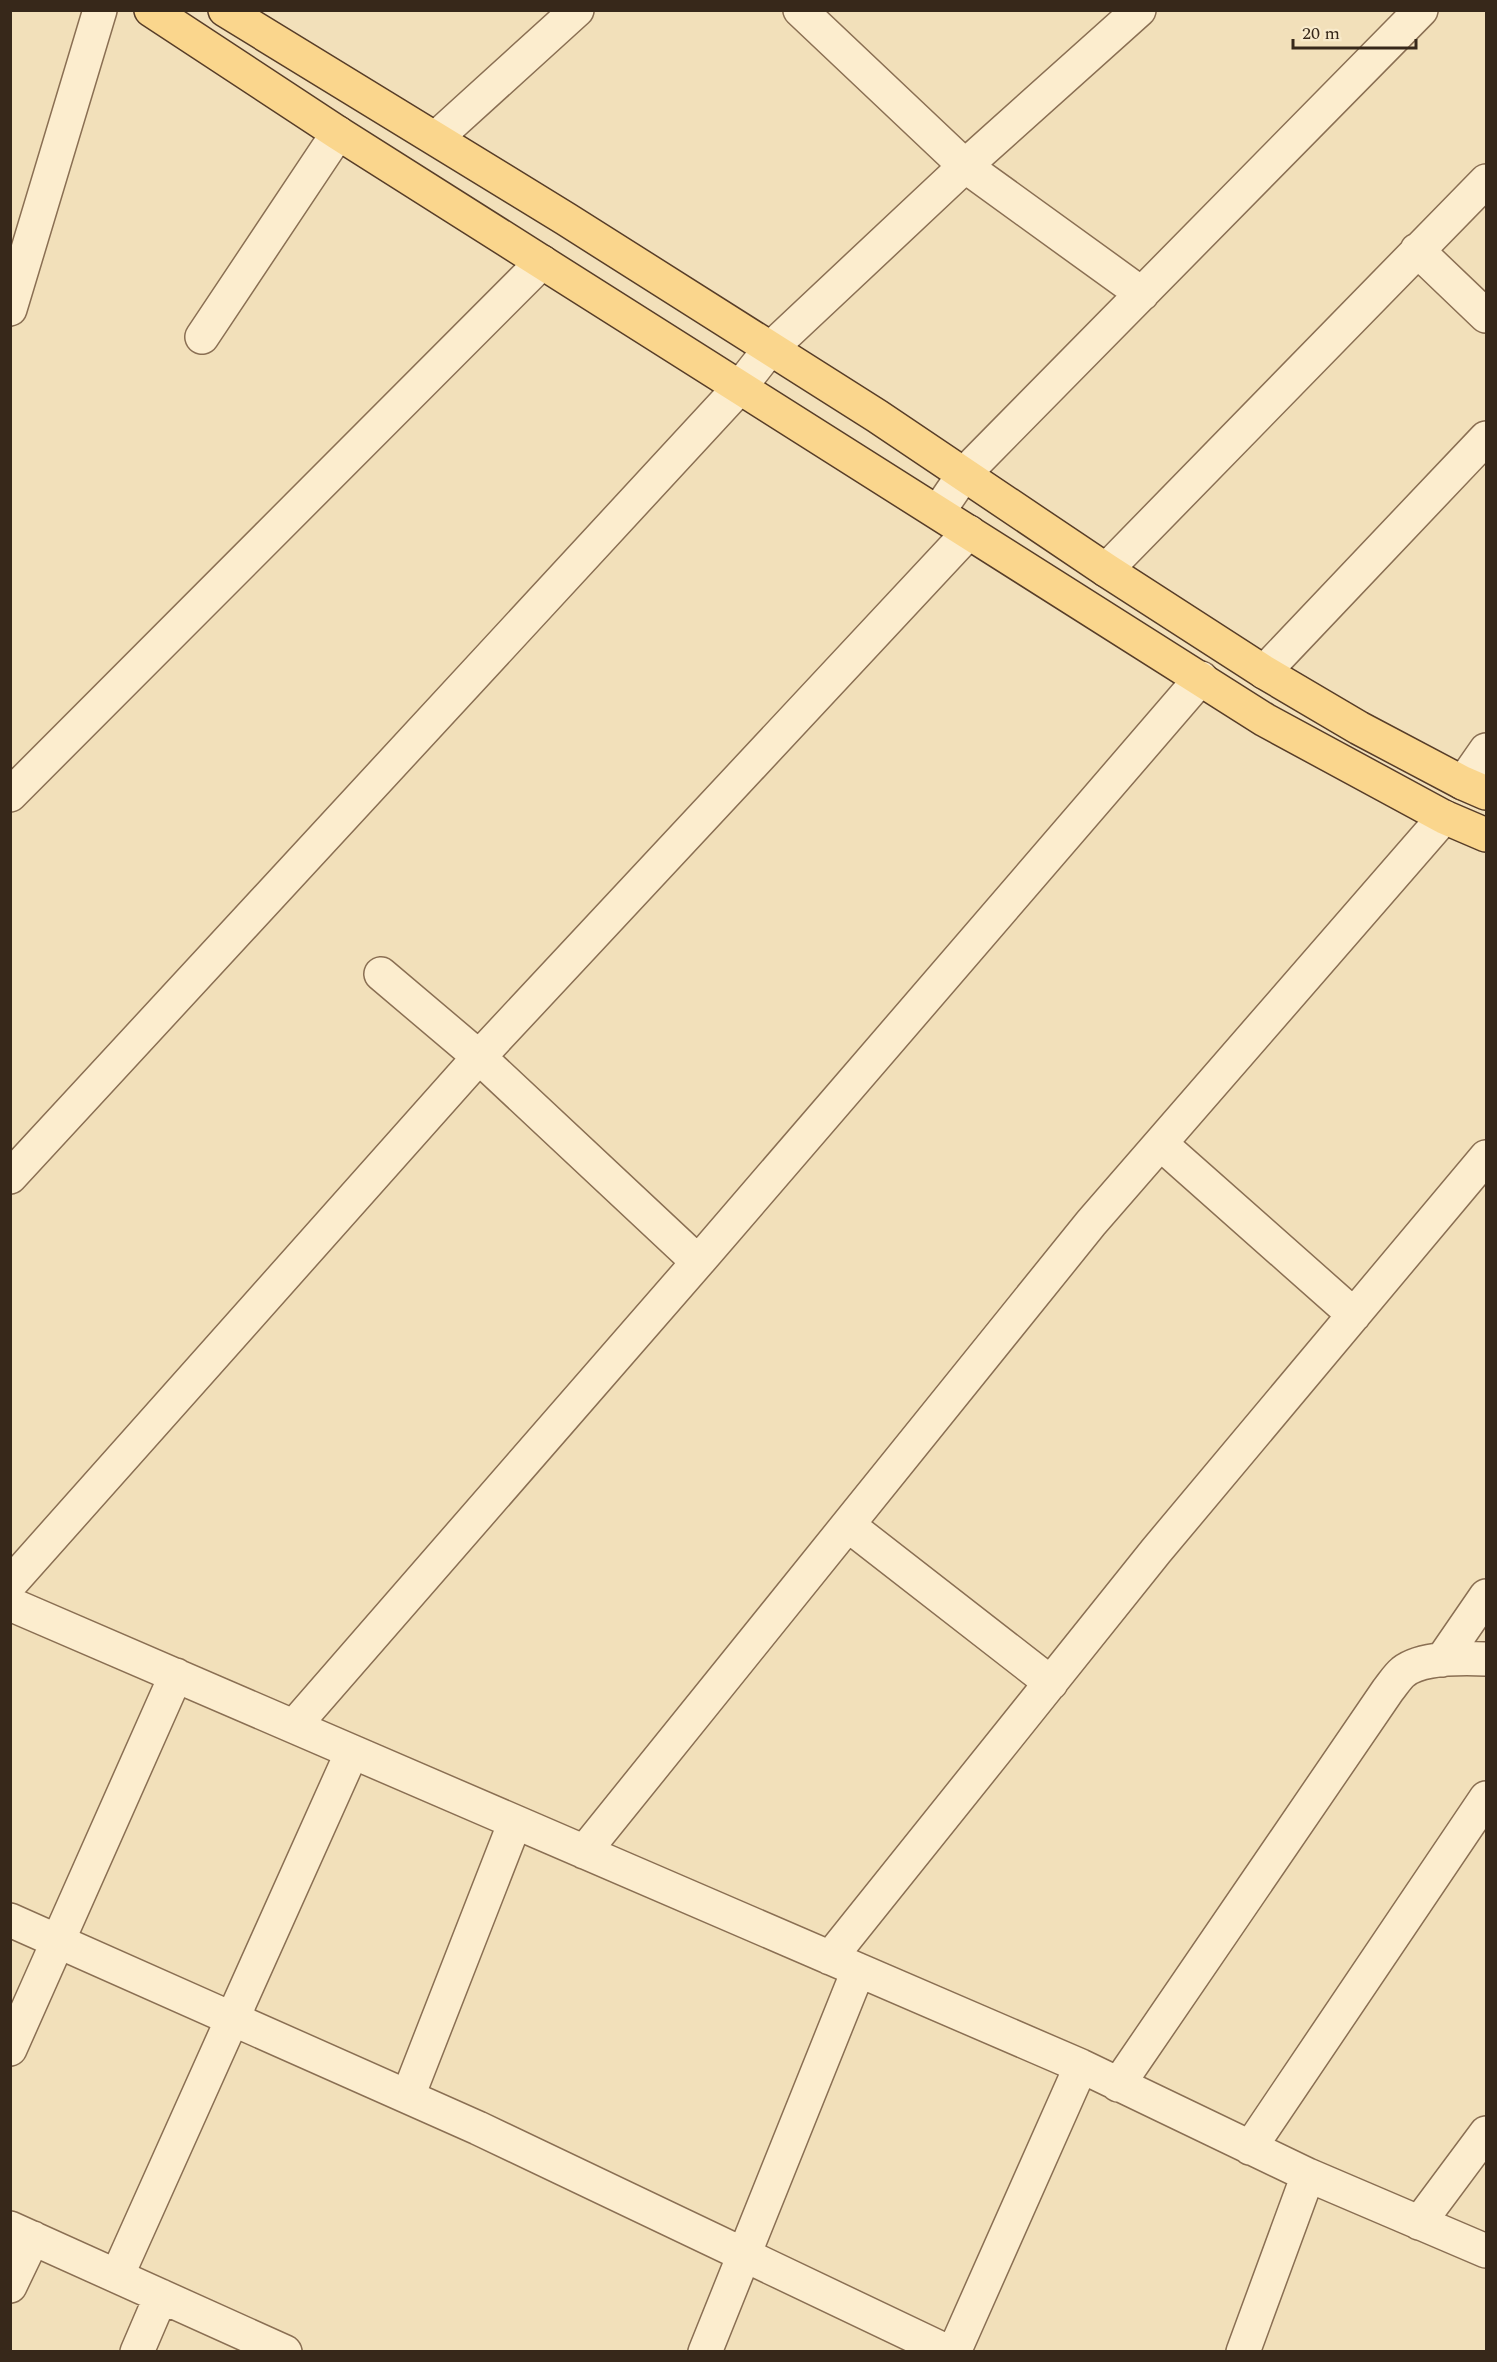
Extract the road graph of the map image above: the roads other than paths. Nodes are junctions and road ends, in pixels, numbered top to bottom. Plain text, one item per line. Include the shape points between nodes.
1 (100, 10) edge
2 (151, 10) edge
3 (225, 10) edge
4 (577, 10) edge
5 (800, 10) edge
6 (1139, 10) edge
7 (1421, 10) edge
8 (338, 133) junction
9 (436, 138) junction
10 (965, 166) junction
11 (1486, 181) edge
12 (1417, 250) junction
13 (542, 262) junction
14 (1142, 294) junction
15 (10, 309) edge
16 (1486, 316) edge
17 (202, 337) dead end
18 (770, 350) junction
19 (740, 387) junction
20 (1486, 438) edge
21 (964, 474) junction
22 (938, 512) junction
23 (969, 532) junction
24 (1106, 570) junction
25 (1264, 672) junction
26 (1200, 678) junction
27 (1486, 750) edge
28 (1475, 788) edge
29 (10, 795) edge
30 (1444, 817) junction
31 (1486, 835) edge
32 (381, 974) dead end
33 (479, 1057) junction
34 (1161, 1144) junction
35 (1486, 1157) edge
36 (10, 1177) edge
37 (698, 1262) junction
38 (1354, 1315) junction
39 (848, 1525) junction
40 (10, 1584) edge
41 (1486, 1596) edge
42 (10, 1604) edge
43 (1486, 1659) edge
44 (1442, 1660) junction
45 (176, 1675) junction
46 (1051, 1683) junction
47 (294, 1726) junction
48 (352, 1752) junction
49 (1486, 1798) edge
50 (515, 1822) junction
51 (584, 1852) junction
52 (10, 1920) edge
53 (58, 1941) junction
54 (844, 1965) junction
55 (232, 2019) junction
56 (10, 2049) edge
57 (1081, 2066) junction
58 (1118, 2085) junction
59 (408, 2096) junction
60 (1486, 2133) edge
61 (1250, 2148) junction
62 (1308, 2175) junction
63 (1419, 2223) junction
64 (22, 2233) edge
65 (1486, 2252) edge
66 (746, 2255) junction
67 (117, 2276) junction
68 (10, 2286) edge
69 (161, 2296) junction
70 (137, 2352) edge
71 (285, 2352) edge
72 (705, 2352) edge
73 (948, 2352) edge
74 (954, 2352) edge
75 (1243, 2352) edge

1 - 15 street
2 - 8 main road
3 - 9 main road
4 - 9 street
5 - 10 street
6 - 10 street
7 - 14 street
8 - 13 main road
8 - 17 street
9 - 18 main road
10 - 14 street
10 - 18 street
11 - 12 street
12 - 16 street
12 - 24 street
13 - 19 main road
13 - 29 street
14 - 21 street
18 - 19 street
18 - 21 main road
19 - 22 main road
19 - 36 street
20 - 25 street
21 - 22 street
21 - 24 main road
22 - 23 main road
23 - 26 main road
23 - 33 street
24 - 25 main road
25 - 28 main road via 1359,728
26 - 30 main road via 1265,720
26 - 37 street
27 - 28 street
30 - 31 main road
30 - 34 street
32 - 33 street
33 - 37 street
33 - 40 street
34 - 38 street
34 - 39 street via 1091,1223
35 - 38 street
37 - 47 street
38 - 46 street
39 - 46 street
39 - 51 street
41 - 44 street
42 - 45 street
43 - 44 street
44 - 58 street via 1404,1671 1388,1690
45 - 47 street
45 - 53 street
46 - 54 street
47 - 48 street
48 - 50 street
48 - 55 street
49 - 61 street
50 - 51 street
50 - 59 street
51 - 54 street
52 - 53 street
53 - 55 street
53 - 56 street
54 - 57 street
54 - 66 street
55 - 59 street
55 - 67 street
57 - 58 street
57 - 74 street
58 - 61 street
59 - 66 street
60 - 63 street
61 - 62 street
62 - 63 street
62 - 75 street
63 - 65 street
64 - 67 street
64 - 68 street
66 - 72 street
66 - 73 street
67 - 69 street
69 - 70 street
69 - 71 street

